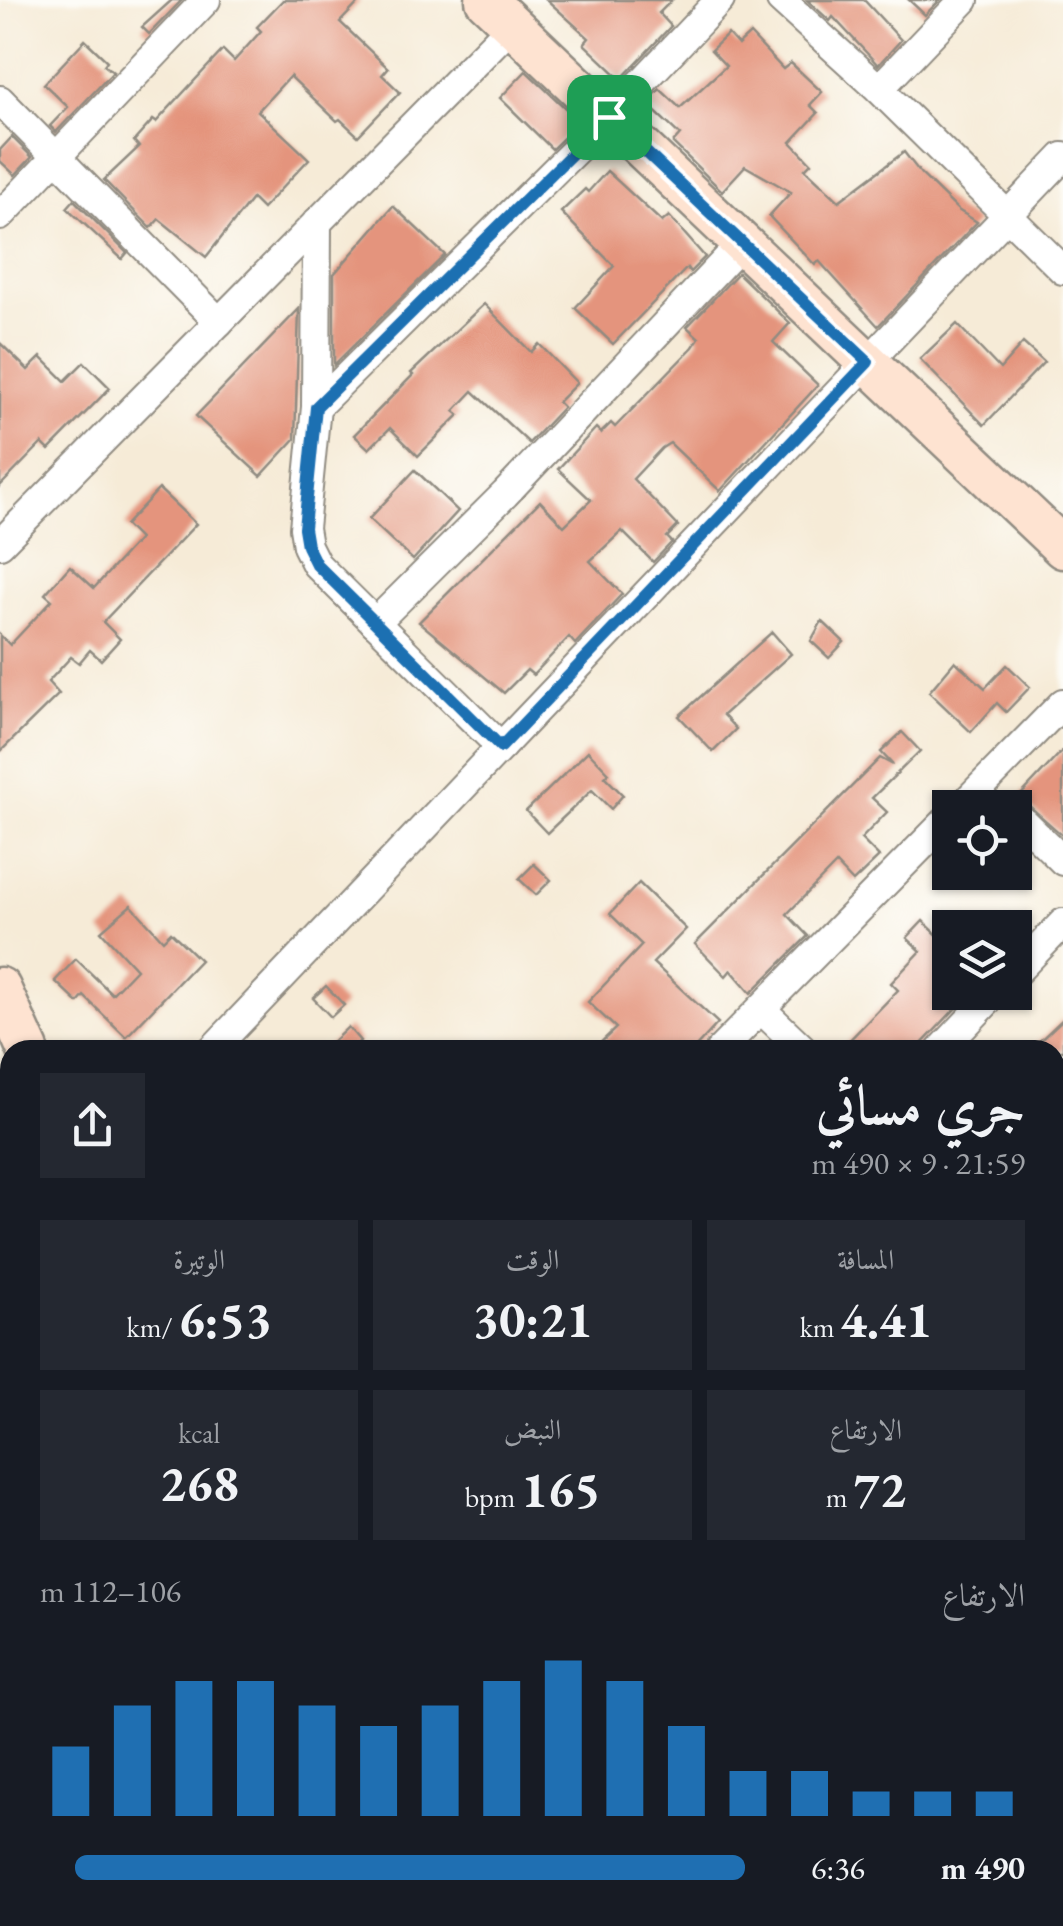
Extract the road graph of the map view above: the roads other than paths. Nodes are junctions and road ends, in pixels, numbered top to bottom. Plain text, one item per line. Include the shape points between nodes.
1 (206, 0) edge
2 (720, 0) edge
3 (781, 0) edge
4 (964, 0) edge
5 (499, 12) edge
6 (880, 89) junction
7 (0, 100) edge
8 (609, 117) junction
9 (1063, 156) edge
10 (56, 157) junction
11 (0, 216) edge
12 (1006, 216) junction
13 (318, 222) junction
14 (742, 244) junction
15 (1063, 270) edge
16 (219, 322) junction
17 (868, 362) junction
18 (316, 407) junction
19 (0, 544) edge
20 (1063, 548) edge
21 (375, 623) junction
22 (1063, 703) edge
23 (501, 747) junction
24 (984, 783) junction
25 (977, 790) edge
26 (991, 790) edge
27 (1032, 831) edge
28 (932, 835) edge
29 (1063, 861) edge
30 (1063, 922) edge
31 (1032, 955) edge
32 (0, 988) edge
33 (760, 1008) junction
34 (979, 1010) edge
35 (23, 1040) edge
36 (222, 1040) edge
37 (730, 1040) edge
38 (794, 1040) edge
39 (951, 1040) edge

1 - 10 street
2 - 8 street
3 - 6 street
4 - 6 street
5 - 8 street
5 - 13 street
6 - 12 street
7 - 10 street
8 - 14 street
8 - 18 street
9 - 12 street
10 - 11 street
10 - 16 street
12 - 15 street
12 - 17 street
13 - 16 street
13 - 18 street
14 - 17 street
14 - 21 street
16 - 19 street
17 - 20 street
17 - 23 street
18 - 21 street via 307,546 316,564
21 - 23 street
22 - 24 street
23 - 36 street
24 - 25 street
24 - 26 street
27 - 29 street
28 - 33 street
30 - 31 street
32 - 35 street
33 - 37 street
33 - 38 street
34 - 39 street

